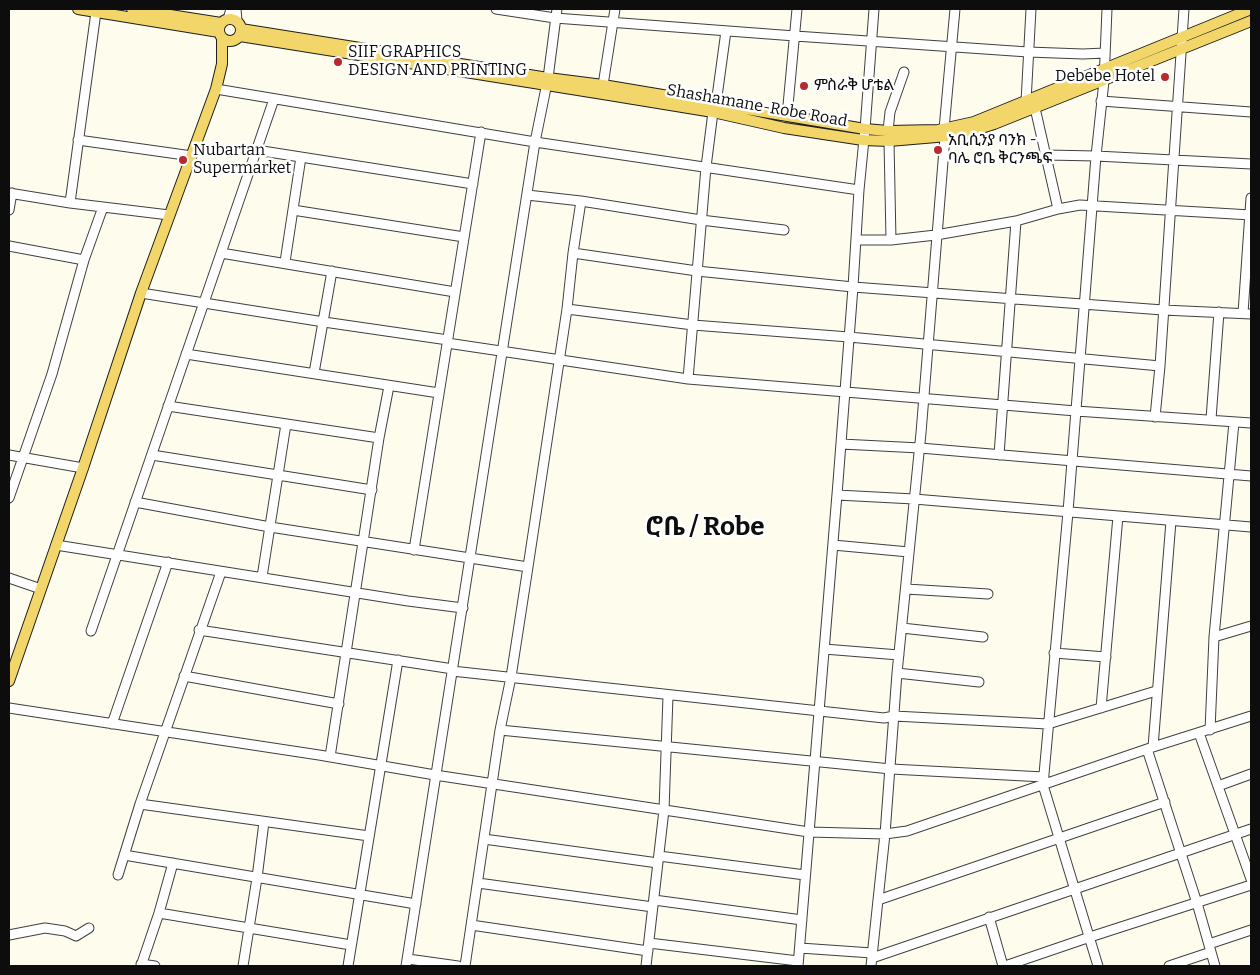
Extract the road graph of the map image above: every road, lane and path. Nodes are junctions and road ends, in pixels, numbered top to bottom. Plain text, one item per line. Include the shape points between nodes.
1 (78, 9) edge
2 (132, 9) edge
3 (236, 9) edge
4 (500, 9) edge
5 (615, 9) edge
6 (797, 9) edge
7 (874, 9) edge
8 (955, 9) edge
9 (1032, 9) edge
10 (1107, 9) edge
11 (1184, 9) edge
12 (1251, 10) edge
13 (96, 12) junction
14 (556, 14) edge
15 (1251, 21) edge
16 (613, 22) junction
17 (230, 27) edge
18 (726, 31) junction
19 (795, 36) junction
20 (871, 41) junction
21 (1182, 44) junction
22 (951, 46) junction
23 (1028, 52) junction
24 (1105, 53) junction
25 (1104, 70) junction
26 (904, 72) dead end
27 (547, 81) junction
28 (1104, 81) junction
29 (603, 85) junction
30 (216, 89) junction
31 (274, 99) junction
32 (1101, 101) junction
33 (1026, 102) junction
34 (714, 108) junction
35 (1035, 108) junction
36 (1178, 108) junction
37 (1251, 112) edge
38 (787, 116) junction
39 (865, 130) junction
40 (481, 132) junction
41 (945, 133) junction
42 (888, 136) junction
43 (78, 140) junction
44 (863, 140) junction
45 (535, 142) junction
46 (256, 150) junction
47 (1047, 155) junction
48 (192, 156) junction
49 (1096, 156) junction
50 (300, 157) junction
51 (1174, 160) junction
52 (1251, 164) edge
53 (706, 167) junction
54 (472, 184) junction
55 (858, 190) junction
56 (10, 193) edge
57 (527, 194) junction
58 (1251, 198) edge
59 (581, 200) junction
60 (70, 203) junction
61 (103, 207) junction
62 (1091, 207) junction
63 (1058, 209) junction
64 (9, 210) edge
65 (293, 210) junction
66 (1170, 211) junction
67 (169, 215) junction
68 (1251, 215) edge
69 (701, 220) junction
70 (1016, 221) junction
71 (784, 230) dead end
72 (936, 235) junction
73 (464, 237) junction
74 (856, 240) junction
75 (891, 240) junction
76 (9, 246) edge
77 (221, 253) junction
78 (573, 254) junction
79 (84, 260) junction
80 (285, 262) junction
81 (332, 271) junction
82 (697, 271) junction
83 (1249, 272) edge
84 (853, 287) junction
85 (455, 292) junction
86 (932, 292) junction
87 (141, 293) junction
88 (1010, 298) junction
89 (204, 302) junction
90 (1084, 303) junction
91 (567, 309) junction
92 (1163, 310) junction
93 (1219, 312) junction
94 (1247, 314) edge
95 (324, 322) junction
96 (693, 325) junction
97 (849, 337) junction
98 (448, 341) junction
99 (928, 344) junction
100 (503, 351) junction
101 (1006, 352) junction
102 (186, 354) junction
103 (1080, 358) junction
104 (559, 360) junction
105 (1160, 366) junction
106 (314, 373) junction
107 (688, 379) junction
108 (389, 386) junction
109 (845, 391) junction
110 (439, 393) junction
111 (924, 397) junction
112 (1003, 404) junction
113 (168, 406) junction
114 (1076, 411) junction
115 (1155, 417) junction
116 (1211, 419) junction
117 (1234, 422) junction
118 (1251, 423) edge
119 (286, 424) junction
120 (379, 438) junction
121 (841, 444) junction
122 (920, 448) junction
123 (9, 455) edge
124 (152, 455) junction
125 (999, 455) junction
126 (24, 458) junction
127 (1072, 461) junction
128 (83, 468) junction
129 (1229, 475) junction
130 (278, 476) junction
131 (1251, 476) edge
132 (372, 490) junction
133 (837, 495) junction
134 (9, 498) edge
135 (914, 499) junction
136 (135, 502) junction
137 (1068, 512) junction
138 (1118, 516) junction
139 (1171, 520) junction
140 (1224, 525) junction
141 (270, 527) junction
142 (1251, 527) edge
143 (364, 542) junction
144 (56, 545) junction
145 (833, 545) junction
146 (414, 550) junction
147 (909, 552) junction
148 (117, 555) junction
149 (471, 558) junction
150 (168, 562) junction
151 (528, 567) junction
152 (220, 572) junction
153 (262, 577) junction
154 (9, 578) edge
155 (906, 588) junction
156 (41, 589) junction
157 (356, 592) junction
158 (988, 594) dead end
159 (463, 608) junction
160 (1251, 626) edge
161 (902, 628) junction
162 (199, 630) junction
163 (90, 631) dead end
164 (983, 637) dead end
165 (1214, 638) junction
166 (824, 649) junction
167 (347, 652) junction
168 (1054, 653) junction
169 (899, 655) junction
170 (1106, 657) junction
171 (398, 660) junction
172 (452, 670) junction
173 (897, 673) junction
174 (184, 676) junction
175 (511, 677) junction
176 (9, 681) edge
177 (979, 682) dead end
178 (1156, 690) junction
179 (668, 696) junction
180 (338, 704) junction
181 (9, 708) edge
182 (1102, 708) junction
183 (819, 712) junction
184 (894, 716) junction
185 (1251, 716) edge
186 (112, 724) junction
187 (1048, 724) junction
188 (500, 730) junction
189 (1210, 730) junction
190 (166, 732) junction
191 (1199, 733) junction
192 (667, 747) junction
193 (1150, 748) junction
194 (330, 757) junction
195 (815, 763) junction
196 (380, 765) junction
197 (891, 769) junction
198 (1251, 774) edge
199 (435, 775) junction
200 (1043, 781) junction
201 (492, 784) junction
202 (1218, 786) junction
203 (1165, 802) junction
204 (140, 804) junction
205 (664, 810) junction
206 (264, 822) junction
207 (1251, 829) edge
208 (809, 832) junction
209 (885, 834) junction
210 (1236, 834) junction
211 (369, 836) junction
212 (1058, 837) junction
213 (484, 839) junction
214 (1182, 853) junction
215 (124, 855) junction
216 (658, 860) junction
217 (173, 863) junction
218 (118, 875) dead end
219 (805, 875) junction
220 (257, 878) junction
221 (1251, 879) edge
222 (478, 883) junction
223 (1251, 885) edge
224 (1075, 888) junction
225 (360, 895) junction
226 (878, 900) junction
227 (653, 903) junction
228 (1197, 903) junction
229 (416, 904) junction
230 (159, 913) junction
231 (989, 917) junction
232 (802, 920) junction
233 (471, 925) junction
234 (88, 928) dead end
235 (249, 928) junction
236 (1251, 930) edge
237 (9, 935) edge
238 (1090, 937) junction
239 (351, 946) junction
240 (648, 947) junction
241 (800, 948) junction
242 (1210, 948) junction
243 (872, 959) edge
244 (407, 962) edge
245 (798, 964) edge
246 (141, 965) edge
247 (155, 966) edge
248 (243, 966) edge
249 (348, 966) edge
250 (458, 966) edge
251 (465, 966) edge
252 (646, 966) edge
253 (1004, 966) edge
254 (1098, 966) edge
255 (1169, 966) edge
256 (1216, 966) edge

1 - 13 main road
2 - 17 main road
3 - 17 street
4 - 14 street
5 - 16 street
6 - 19 street
7 - 20 street
8 - 22 street
9 - 23 street
10 - 24 street
11 - 21 street
12 - 21 main road, Shashamane-Robe Road
13 - 17 main road
13 - 43 street
14 - 16 street
14 - 27 street
15 - 21 main road, Shashamane-Robe Road
16 - 18 street
16 - 29 street
17 - 27 main road, Shashamane-Robe Road
17 - 30 main road
18 - 19 street
18 - 34 street
19 - 20 street
19 - 38 street
20 - 22 street
20 - 39 street
21 - 25 main road, Shashamane-Robe Road
21 - 28 main road, Shashamane-Robe Road
21 - 36 street
22 - 23 street
22 - 41 street
23 - 24 street
23 - 33 street
24 - 25 street
25 - 28 street
25 - 33 main road, Shashamane-Robe Road
26 - 42 street via 890,112
27 - 29 main road, Shashamane-Robe Road
27 - 34 main road, Shashamane-Robe Road
27 - 45 street
28 - 32 street
28 - 35 main road, Shashamane-Robe Road
29 - 34 main road, Shashamane-Robe Road
30 - 31 street
30 - 48 main road
31 - 40 street
31 - 46 street
32 - 36 street
32 - 49 street
33 - 41 main road, Shashamane-Robe Road
34 - 38 main road, Shashamane-Robe Road
34 - 44 main road, Shashamane-Robe Road via 784,128
34 - 53 street
35 - 41 main road, Shashamane-Robe Road via 960,135
35 - 47 street
36 - 37 street
36 - 51 street
38 - 39 main road, Shashamane-Robe Road
39 - 42 main road, Shashamane-Robe Road
39 - 44 street
40 - 45 street
40 - 54 street
41 - 42 main road, Shashamane-Robe Road
41 - 72 street
42 - 44 main road, Shashamane-Robe Road
42 - 75 street
43 - 48 street
43 - 60 street
44 - 55 street
45 - 53 street
45 - 57 street
46 - 50 street
46 - 77 street
47 - 49 street
47 - 63 street
48 - 67 main road
49 - 51 street
49 - 62 street
50 - 54 street
50 - 65 street
51 - 52 street
51 - 66 street
53 - 55 street
53 - 69 street
54 - 73 street
55 - 74 street
56 - 60 street
56 - 64 street
57 - 59 street
57 - 100 street
58 - 68 street
59 - 69 street
59 - 78 street
60 - 61 street
61 - 67 street
61 - 79 street
62 - 63 street via 1080,205
62 - 66 street
62 - 90 street
63 - 70 street
65 - 73 street
65 - 80 street
66 - 68 street
66 - 92 street
67 - 87 main road
68 - 83 street
69 - 71 street
69 - 82 street
70 - 72 street
70 - 88 street
72 - 75 street
72 - 86 street
73 - 85 street
74 - 75 street
74 - 84 street
76 - 79 street
77 - 80 street
77 - 89 street
78 - 82 street
78 - 91 street
79 - 126 street
80 - 81 street
81 - 85 street
81 - 95 street
82 - 84 street
82 - 96 street
83 - 94 street
84 - 86 street
84 - 97 street
85 - 98 street
86 - 88 street
86 - 99 street
87 - 89 street
87 - 128 main road
88 - 90 street
88 - 101 street
89 - 95 street
89 - 102 street
90 - 92 street
90 - 103 street
91 - 96 street
91 - 104 street
92 - 93 street
92 - 105 street
93 - 94 street
93 - 116 street
95 - 98 street
95 - 106 street
96 - 97 street
96 - 107 street
97 - 99 street
97 - 109 street
98 - 100 street
98 - 110 street
99 - 101 street
99 - 111 street
100 - 104 street
100 - 149 street
101 - 103 street
101 - 112 street
102 - 106 street
102 - 113 street
103 - 105 street
103 - 114 street
104 - 107 street
104 - 151 street
105 - 115 street
106 - 108 street
107 - 109 street
108 - 110 street
108 - 120 street
109 - 111 street
109 - 121 street
110 - 146 street
111 - 112 street
111 - 122 street
112 - 114 street
112 - 125 street
113 - 119 street
113 - 124 street
114 - 115 street
114 - 127 street
115 - 116 street
116 - 117 street
117 - 118 street
117 - 129 street
119 - 120 street
119 - 130 street
120 - 132 street
121 - 122 street
121 - 133 street
122 - 125 street
122 - 135 street
123 - 126 street
124 - 130 street
124 - 136 street
125 - 127 street
126 - 128 street
126 - 134 street
127 - 129 street
127 - 137 street
128 - 144 main road
129 - 131 street
129 - 140 street
130 - 132 street
130 - 141 street
132 - 143 street
133 - 135 street
133 - 145 street
135 - 137 street
135 - 147 street
136 - 141 street
136 - 148 street
137 - 138 street
137 - 168 street
138 - 139 street
138 - 170 street
139 - 140 street
139 - 178 street
140 - 142 street
140 - 165 street
141 - 143 street
141 - 153 street
143 - 146 street
143 - 157 street
144 - 148 street
144 - 156 main road
145 - 147 street
145 - 166 street
146 - 149 street
147 - 155 street
148 - 150 street
148 - 163 street
149 - 151 street
149 - 159 street
150 - 152 street
150 - 186 street
151 - 175 street
152 - 153 street
152 - 162 street
153 - 157 street
154 - 156 street
155 - 158 street
155 - 161 street
156 - 176 main road
157 - 159 street
157 - 167 street
159 - 172 street
160 - 165 street
161 - 164 street
161 - 169 street
162 - 167 street
162 - 174 street
165 - 189 street
166 - 169 street
166 - 183 street
167 - 171 street
167 - 180 street
168 - 170 street
168 - 187 street
169 - 173 street
170 - 182 street
171 - 172 street
171 - 196 street
172 - 175 street
172 - 199 street
173 - 177 street
173 - 184 street
174 - 180 street
174 - 190 street
175 - 179 street
175 - 188 street
178 - 182 street
178 - 193 street
179 - 183 street
179 - 192 street
180 - 194 street
181 - 186 street
182 - 187 street
183 - 184 street via 884,718
183 - 195 street
184 - 187 street
184 - 197 street
185 - 189 street
186 - 190 street
187 - 200 street
188 - 192 street
188 - 201 street
189 - 191 street
190 - 194 street
190 - 204 street
191 - 193 street
191 - 202 street
192 - 195 street
192 - 205 street
193 - 200 street
193 - 203 street
194 - 196 street
195 - 197 street
195 - 208 street
196 - 199 street
196 - 211 street
197 - 200 street
197 - 209 street
198 - 202 street
199 - 201 street
199 - 229 street
200 - 209 street via 907,831
200 - 212 street
201 - 205 street
201 - 213 street
202 - 210 street
203 - 212 street
203 - 214 street
204 - 206 street
204 - 215 street
205 - 208 street
205 - 216 street
206 - 211 street
206 - 220 street
207 - 210 street
208 - 209 street
208 - 219 street
209 - 226 street
210 - 214 street
210 - 221 street
211 - 225 street
212 - 224 street
212 - 226 street
213 - 216 street
213 - 222 street
214 - 224 street
214 - 228 street
215 - 217 street
215 - 218 street
216 - 219 street
216 - 227 street
217 - 220 street
217 - 230 street
219 - 232 street
220 - 225 street
220 - 235 street
222 - 227 street
222 - 233 street
223 - 228 street
224 - 231 street
224 - 238 street
225 - 229 street
225 - 239 street
226 - 243 street
227 - 232 street
227 - 240 street
228 - 238 street
228 - 242 street
229 - 244 street
230 - 235 street
230 - 246 street
231 - 243 street
231 - 253 street
232 - 241 street
233 - 240 street
233 - 251 street
234 - 237 street via 76,936 45,928
235 - 239 street
235 - 248 street
236 - 242 street
238 - 253 street
238 - 254 street
239 - 249 street
240 - 245 street
240 - 252 street
241 - 243 street
241 - 245 street
242 - 255 street
242 - 256 street
244 - 250 street
246 - 247 street

